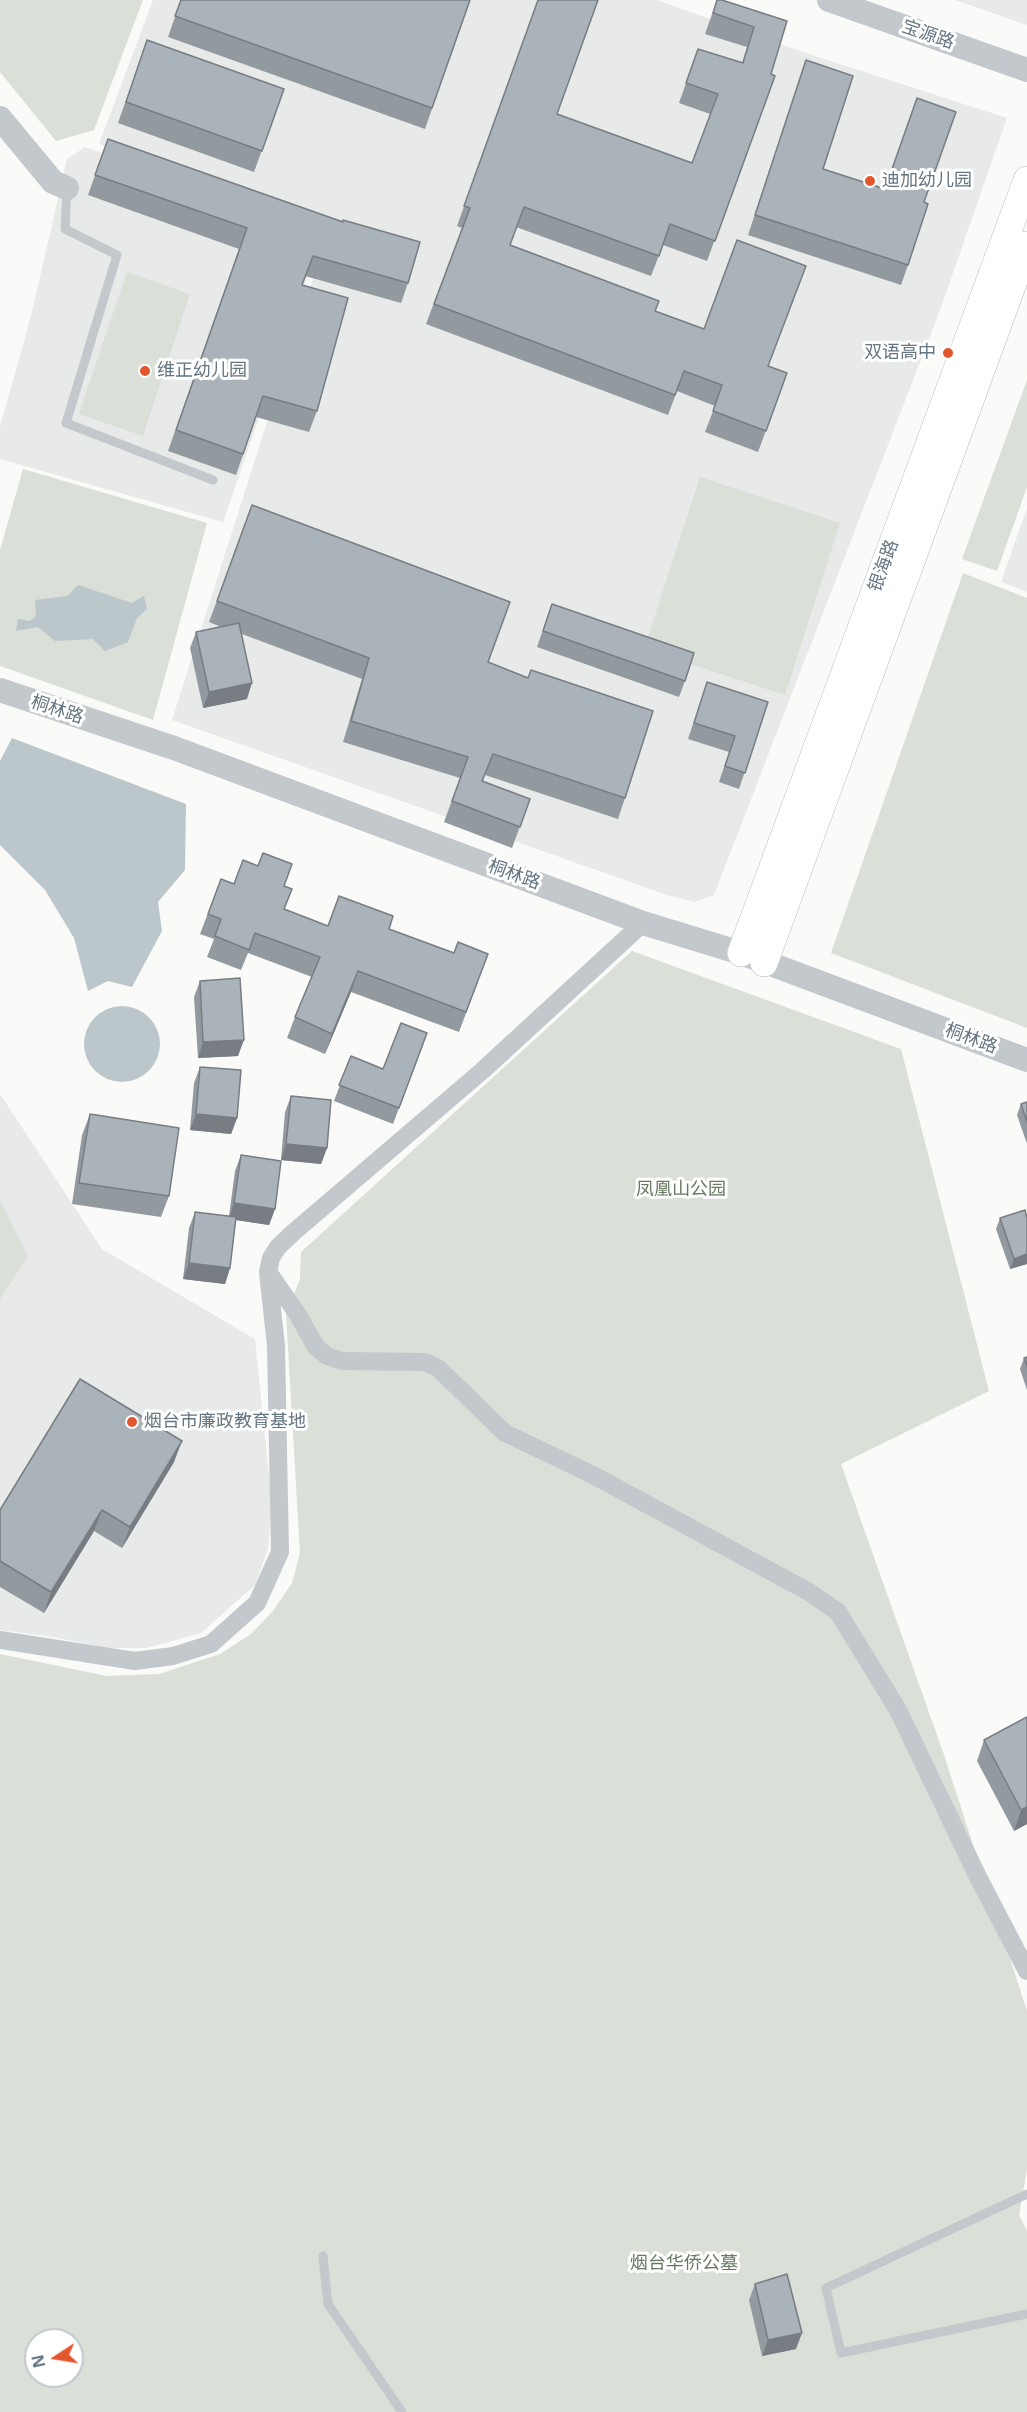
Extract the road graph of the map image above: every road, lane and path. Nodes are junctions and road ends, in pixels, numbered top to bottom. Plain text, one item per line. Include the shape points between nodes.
1 (829, 0) edge
2 (1027, 70) edge
3 (0, 118) edge
4 (1027, 180) edge
5 (67, 188) joint
6 (1027, 245) edge
7 (213, 480) dead end
8 (0, 690) edge
9 (643, 923) junction
10 (753, 958) junction
11 (1027, 1060) edge
12 (268, 1272) junction
13 (0, 1640) edge
14 (1027, 1971) edge
15 (1027, 2194) edge
16 (323, 2256) dead end
17 (1027, 2314) edge
18 (402, 2412) edge

1 - 2 street, 宝源路
3 - 5 street via 53,182
4 - 10 main road, 银海路
5 - 7 lane via 65,229 117,255 66,423
6 - 10 main road, 银海路
8 - 9 street, 桐林路 via 174,748
9 - 10 street, 桐林路
9 - 12 street via 482,1071 278,1247
10 - 11 street, 桐林路
12 - 13 street via 276,1346 280,1552 257,1603 211,1644 172,1656 135,1661
12 - 14 street via 315,1347 327,1356 342,1361 425,1362 438,1368 505,1433 624,1492 809,1592 838,1612 898,1710
15 - 17 lane via 826,2288 841,2353
16 - 18 lane via 328,2304

